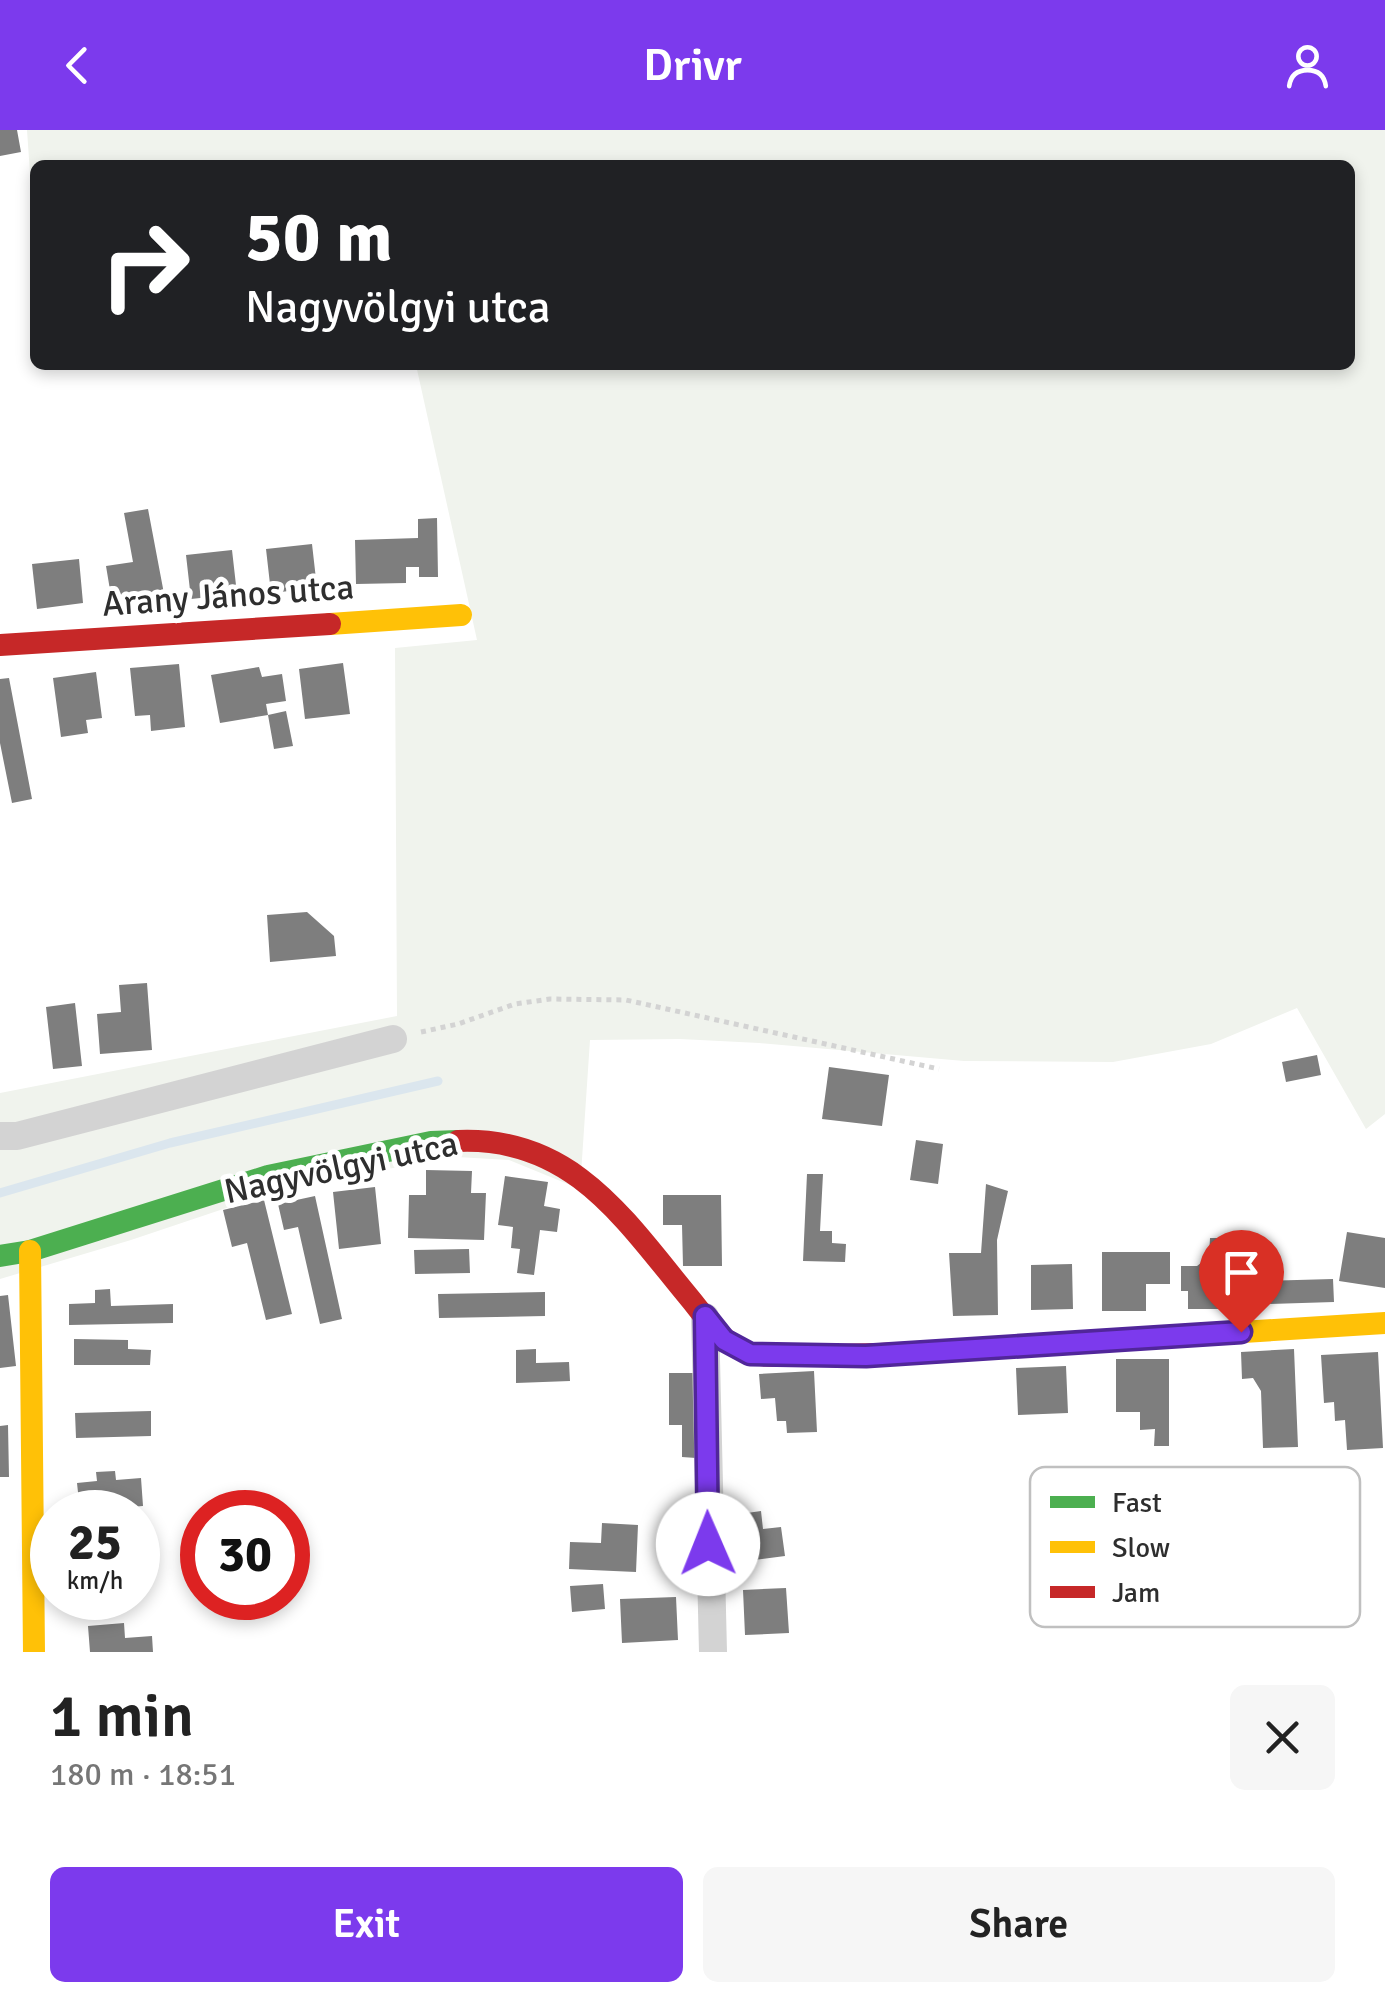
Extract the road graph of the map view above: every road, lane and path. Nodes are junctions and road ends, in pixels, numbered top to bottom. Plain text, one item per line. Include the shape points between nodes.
1 (462, 615) dead end
2 (0, 645) edge
3 (393, 1038) joint
4 (940, 1068) dead end
5 (0, 1136) edge
6 (30, 1251) junction
7 (0, 1256) edge
8 (705, 1316) junction
9 (1385, 1323) edge
10 (34, 1652) edge
11 (713, 1652) edge

1 - 2 street, Arany János utca
3 - 4 path via 514,1004 626,1000
3 - 5 street
6 - 7 street, Nagyvölgyi utca
6 - 8 street, Nagyvölgyi utca via 268,1176 431,1142 480,1140 540,1154 589,1183
6 - 10 street
8 - 9 street, Nagyvölgyi utca via 724,1340 750,1354 866,1356
8 - 11 street

